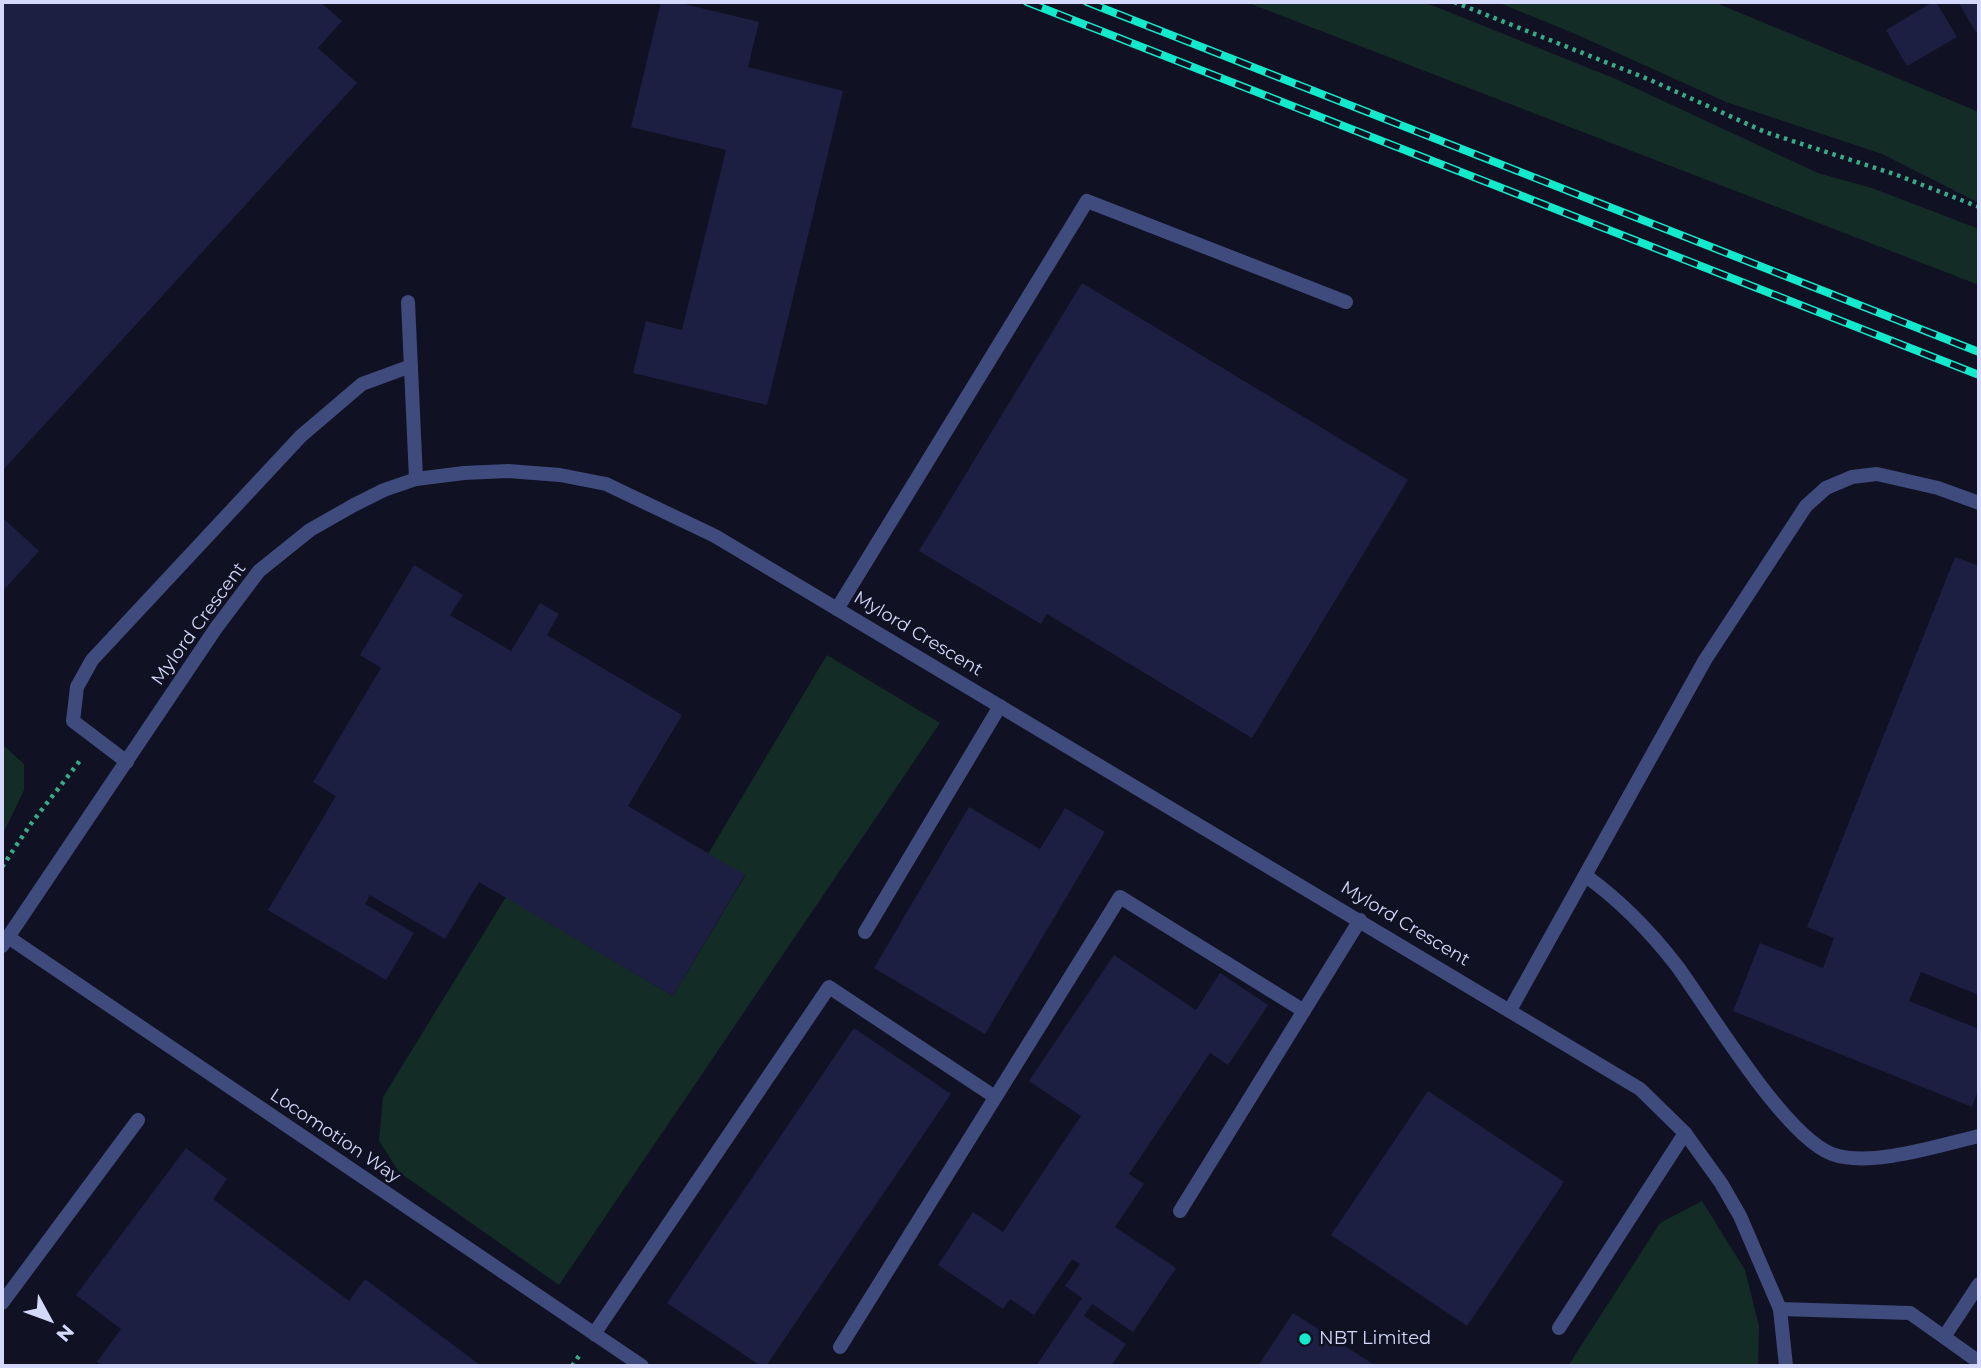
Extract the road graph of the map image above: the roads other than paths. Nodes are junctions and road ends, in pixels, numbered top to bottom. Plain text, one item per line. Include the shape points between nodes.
1 (408, 302) dead end
2 (1346, 302) dead end
3 (411, 366) junction
4 (416, 479) junction
5 (1979, 503) edge
6 (837, 609) junction
7 (1000, 706) junction
8 (127, 762) junction
9 (1586, 876) junction
10 (1360, 920) junction
11 (864, 932) dead end
12 (5, 942) edge
13 (1510, 1010) junction
14 (1304, 1011) junction
15 (995, 1097) junction
16 (138, 1120) dead end
17 (1685, 1133) junction
18 (1979, 1136) edge
19 (1180, 1211) dead end
20 (1979, 1284) edge
21 (2, 1303) edge
22 (1780, 1309) junction
23 (1559, 1328) dead end
24 (594, 1334) junction
25 (1944, 1337) junction
26 (840, 1347) dead end
27 (1979, 1362) edge
28 (642, 1366) edge
29 (1786, 1366) edge

1 - 3 street
2 - 6 street via 1087,201
3 - 4 street
3 - 8 street via 362,384 301,436 92,660 77,687 73,721
4 - 6 street, Mylord Crescent via 508,471 606,485 715,536
4 - 8 street, Mylord Crescent via 384,490 310,530 259,571
5 - 9 street via 1877,474 1852,477 1826,488 1806,506 1705,660
6 - 7 street, Mylord Crescent
7 - 10 street, Mylord Crescent
7 - 11 street
8 - 12 street, Mylord Crescent
9 - 13 street
9 - 18 street via 1638,919 1753,1075 1813,1144 1834,1155 1868,1159
10 - 13 street, Mylord Crescent
10 - 14 street
12 - 24 street, Locomotion Way
13 - 17 street, Mylord Crescent via 1640,1089
14 - 15 street via 1120,897
14 - 19 street
15 - 24 street via 829,987
15 - 26 street
16 - 21 street
17 - 22 street, Mylord Crescent via 1740,1216
17 - 23 street
20 - 25 street
22 - 25 street via 1910,1313
22 - 29 street, Mylord Crescent
24 - 28 street, Locomotion Way
25 - 27 street

